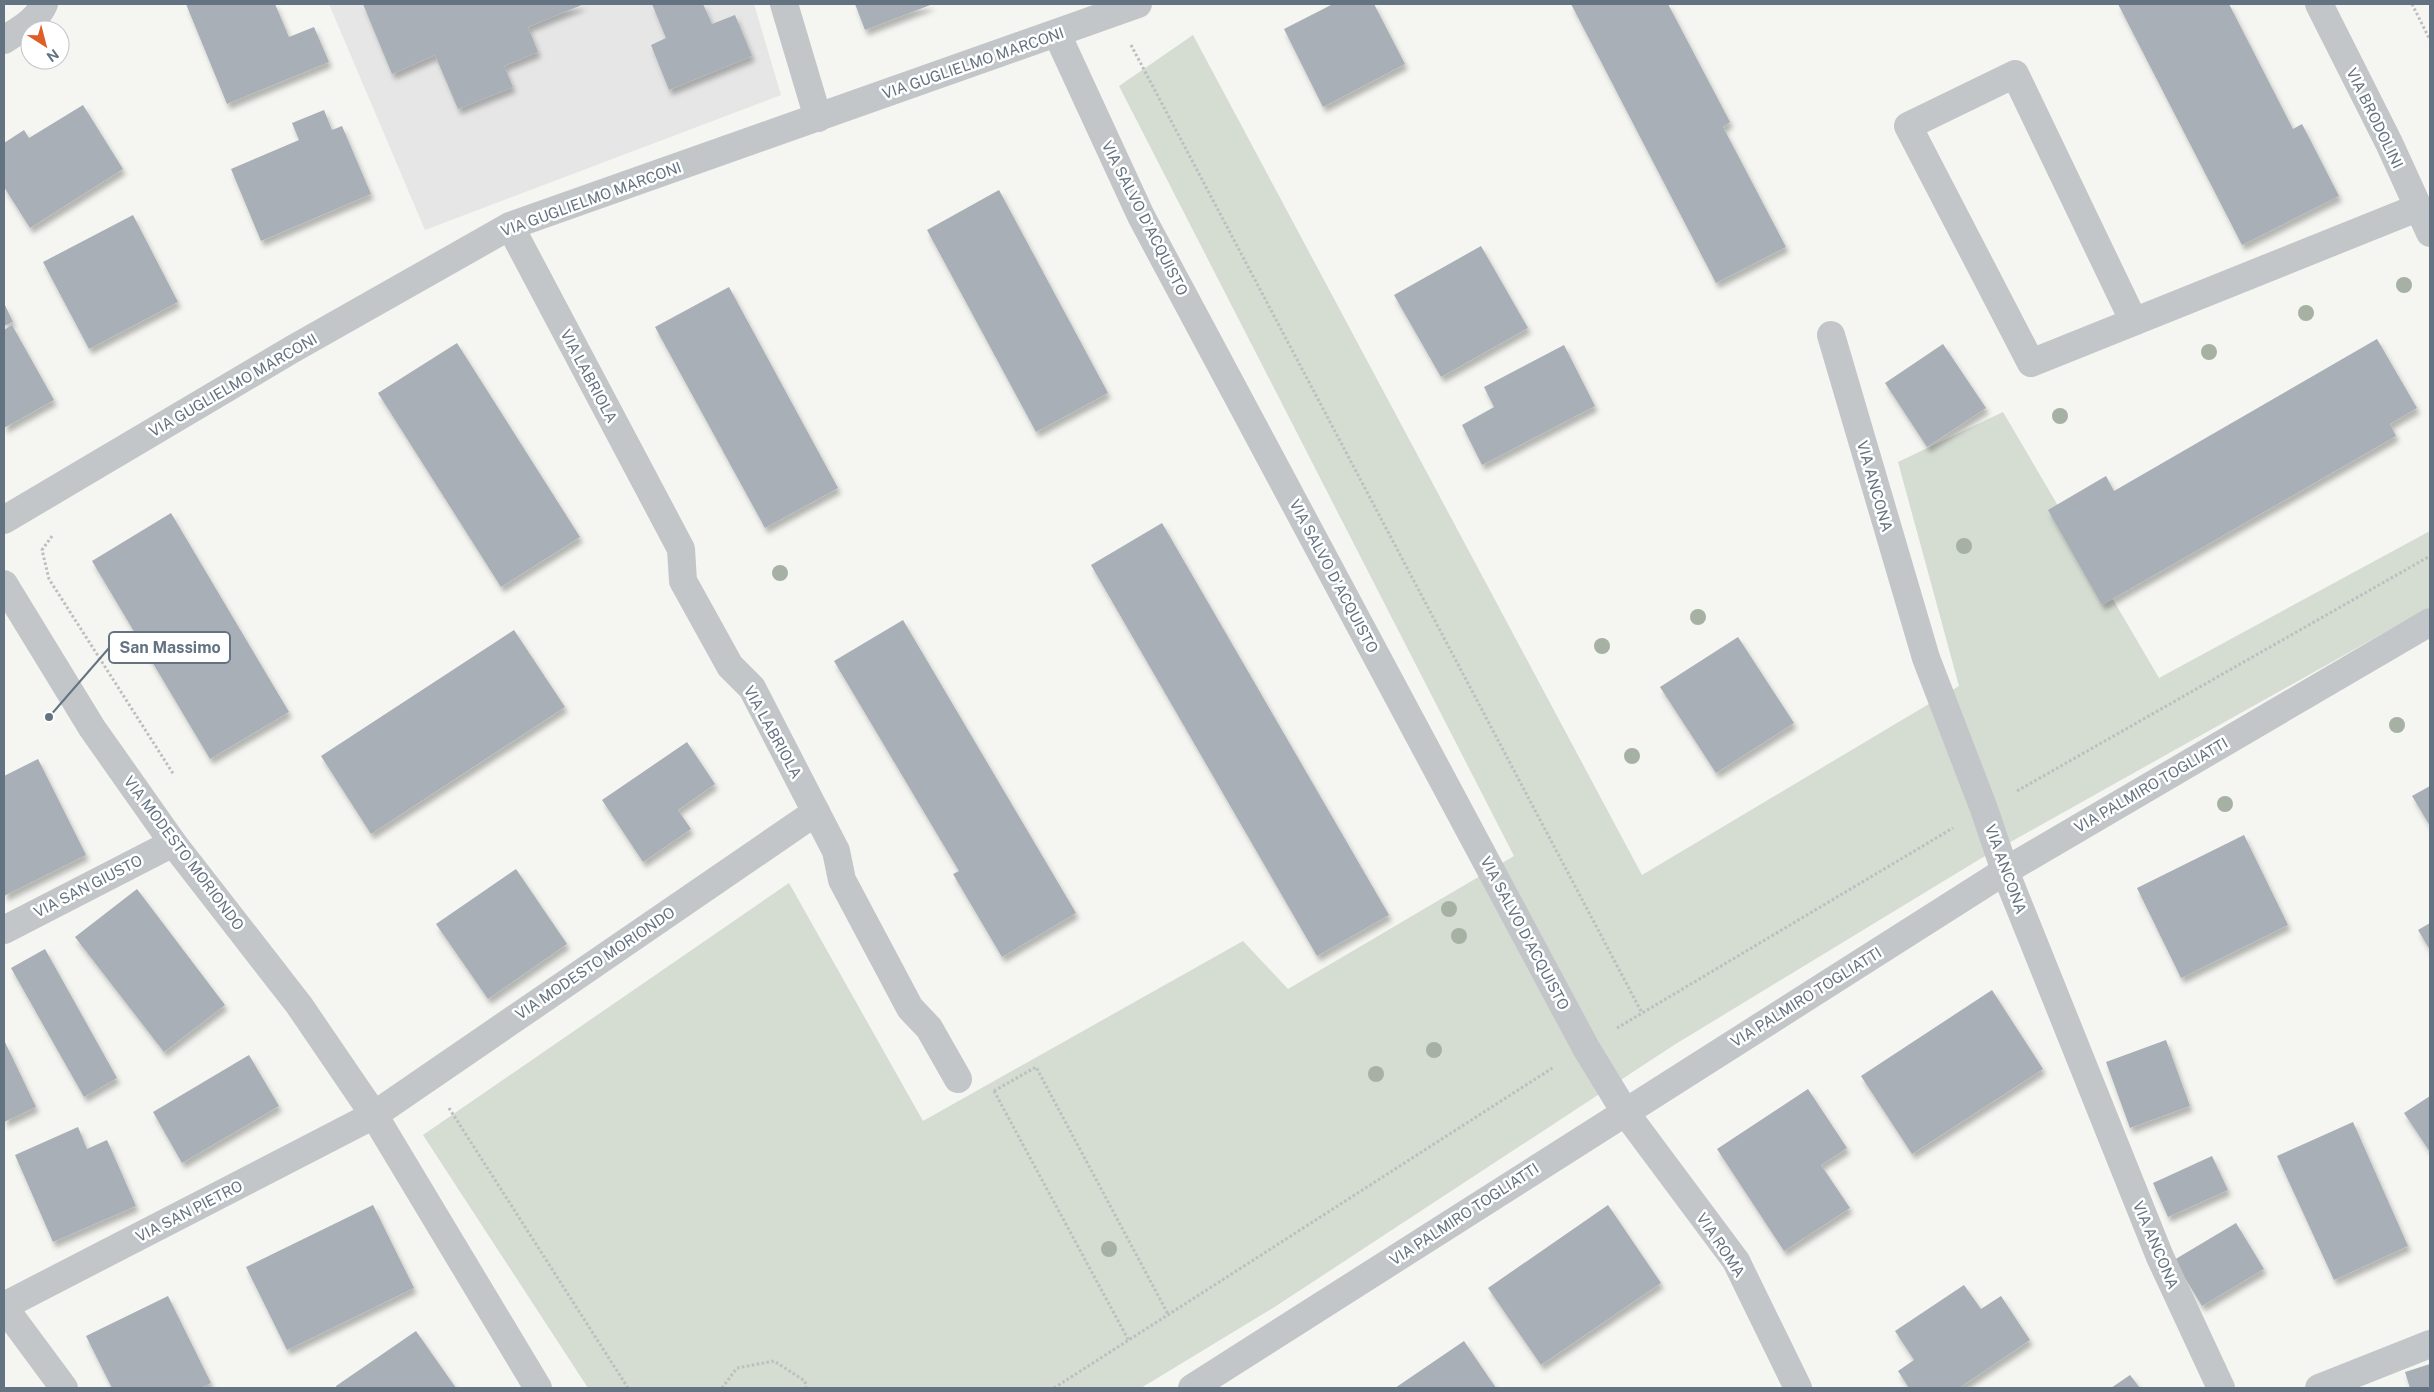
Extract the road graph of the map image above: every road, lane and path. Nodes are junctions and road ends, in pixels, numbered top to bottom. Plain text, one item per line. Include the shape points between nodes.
1 (44, 4) edge
2 (784, 4) edge
3 (2319, 4) edge
4 (2412, 4) edge
5 (1126, 8) edge
6 (1057, 34) junction
7 (4, 40) edge
8 (2430, 40) edge
9 (818, 118) junction
10 (2417, 208) junction
11 (510, 226) junction
12 (2430, 233) edge
13 (2134, 322) junction
14 (1831, 335) dead end
15 (4, 520) edge
16 (57, 530) dead end
17 (2430, 556) edge
18 (4, 584) edge
19 (2430, 622) edge
20 (179, 784) dead end
21 (1984, 809) junction
22 (816, 812) junction
23 (173, 843) junction
24 (2005, 871) junction
25 (4, 930) edge
26 (1642, 1013) junction
27 (1586, 1048) junction
28 (958, 1079) joint
29 (422, 1082) junction
30 (994, 1091) junction
31 (1626, 1112) junction
32 (374, 1115) junction
33 (4, 1307) edge
34 (1169, 1316) junction
35 (1129, 1342) junction
36 (2430, 1344) edge
37 (64, 1388) edge
38 (538, 1388) edge
39 (628, 1388) edge
40 (722, 1388) edge
41 (806, 1388) edge
42 (1054, 1388) edge
43 (1192, 1388) edge
44 (1798, 1388) edge
45 (2221, 1388) edge
46 (2319, 1388) edge

1 - 7 street via 31,22
2 - 9 street
3 - 10 street, VIA BRODOLINI via 2389,143
4 - 8 path
5 - 6 street, VIA GUGLIELMO MARCONI
5 - 26 path
6 - 9 street, VIA GUGLIELMO MARCONI
6 - 27 street, VIA SALVO D'ACQUISTO via 1141,216
9 - 11 street, VIA GUGLIELMO MARCONI
10 - 12 street, VIA BRODOLINI
10 - 13 street
11 - 15 street, VIA GUGLIELMO MARCONI via 291,350
11 - 22 street, VIA LABRIOLA via 681,549 683,581 730,666 752,688
13 - 13 street via 2031,363 1908,126 2015,74
14 - 21 street, VIA ANCONA via 1926,658
16 - 20 path via 42,550 49,579
17 - 21 path
18 - 23 street, VIA MODESTO MORIONDO via 92,728
19 - 24 street, VIA PALMIRO TOGLIATTI
21 - 24 street, VIA ANCONA
21 - 26 path
22 - 28 street, VIA LABRIOLA via 836,852 842,880 910,1008 929,1028
22 - 29 street, VIA MODESTO MORIONDO
23 - 25 street, VIA SAN GIUSTO
23 - 32 street, VIA MODESTO MORIONDO via 299,1005
24 - 31 street, VIA PALMIRO TOGLIATTI
24 - 45 street, VIA ANCONA via 2160,1257
26 - 27 path
27 - 31 street, VIA SALVO D'ACQUISTO
27 - 34 path
28 - 30 path
29 - 32 street, VIA MODESTO MORIONDO
29 - 39 path via 436,1088
30 - 34 path via 1036,1067
30 - 35 path
31 - 43 street, VIA PALMIRO TOGLIATTI
31 - 44 street, VIA ROMA via 1736,1262
32 - 33 street, VIA SAN PIETRO
32 - 38 street, VIA MODESTO MORIONDO
33 - 37 street
34 - 35 path
35 - 42 path
36 - 46 street
40 - 41 path via 737,1368 774,1361 805,1382

